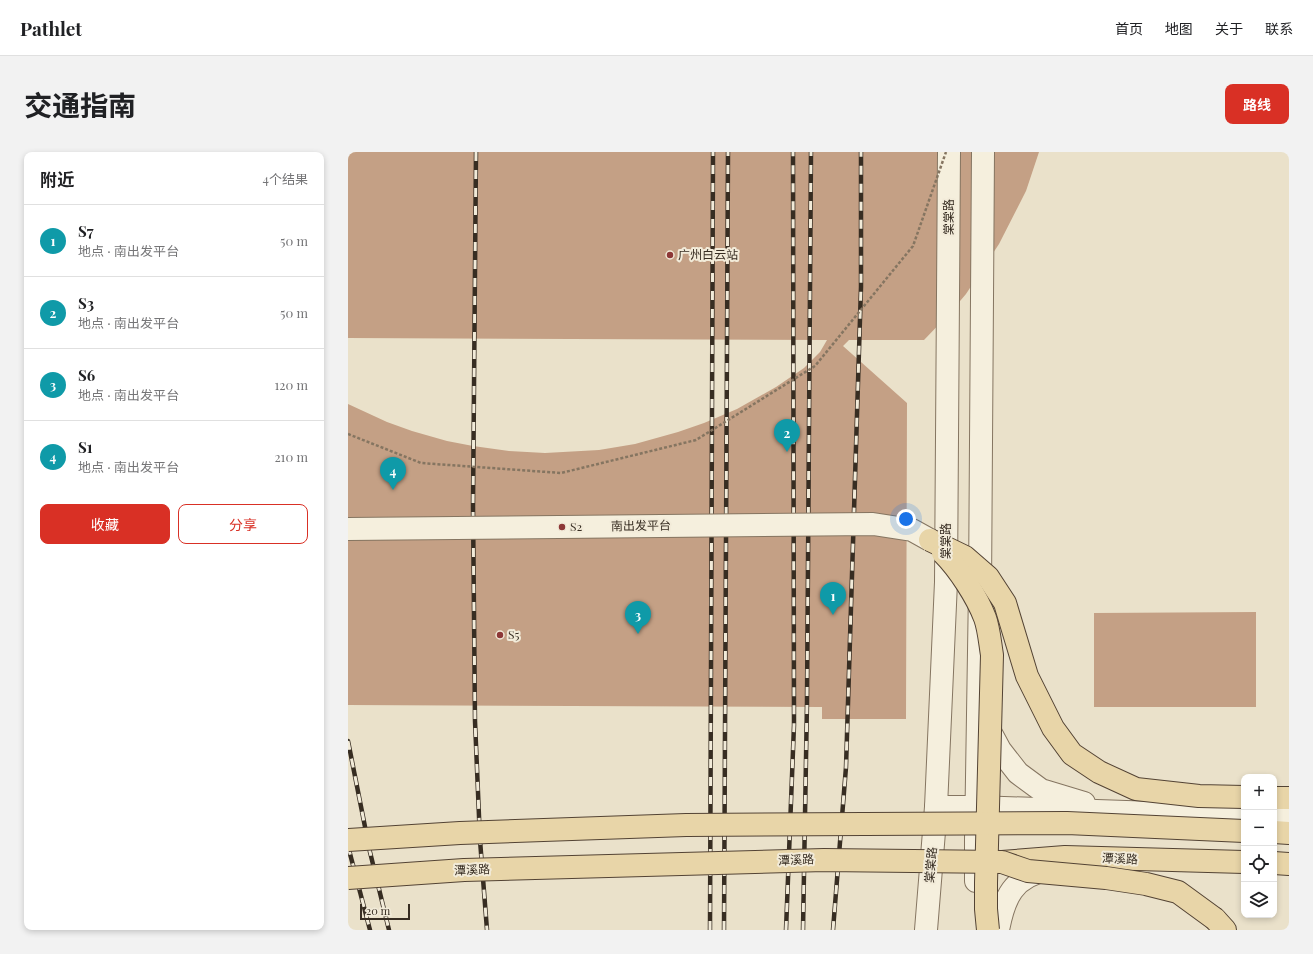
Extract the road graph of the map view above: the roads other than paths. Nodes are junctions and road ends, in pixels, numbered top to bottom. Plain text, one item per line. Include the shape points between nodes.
1 (949, 152) edge
2 (983, 152) edge
3 (348, 529) edge
4 (930, 540) junction
5 (978, 709) junction
6 (1241, 797) edge
7 (1277, 798) edge
8 (1289, 798) edge
9 (936, 807) junction
10 (976, 807) junction
11 (1110, 811) junction
12 (1241, 816) edge
13 (1277, 817) edge
14 (1289, 818) edge
15 (1241, 831) edge
16 (1277, 832) edge
17 (1289, 833) edge
18 (348, 840) edge
19 (1002, 862) junction
20 (1241, 862) edge
21 (1277, 863) edge
22 (1289, 864) edge
23 (1080, 865) junction
24 (930, 866) junction
25 (975, 866) junction
26 (1241, 868) edge
27 (1277, 868) edge
28 (1289, 869) edge
29 (348, 878) edge
30 (986, 908) junction
31 (926, 930) edge
32 (981, 930) edge
33 (988, 930) edge
34 (998, 930) edge
35 (1225, 930) edge

1 - 9 street, 棠棠路 via 946,582
2 - 5 street
3 - 4 street, 南出发平台, bridge via 873,524 912,530
4 - 6 main road, bridge via 965,557 988,577 1005,603 1027,676 1053,728 1072,754 1099,772 1136,789 1199,796
4 - 30 main road, bridge via 955,565 976,599 985,618 992,655
5 - 10 street
5 - 11 street via 1000,750 1018,773 1041,790
7 - 8 main road
9 - 10 street
9 - 24 street, 棠棠路
10 - 11 street
10 - 25 street
11 - 12 street
13 - 14 street
15 - 18 main road, bridge via 1067,823 686,825 460,833
16 - 17 main road
19 - 20 main road, 潭溪路 via 1065,857
19 - 29 main road, 潭溪路, bridge via 824,860 464,870
19 - 35 main road, bridge via 1028,871 1106,878 1178,892 1215,919
21 - 22 main road
23 - 25 street
23 - 26 street
23 - 34 street via 1037,872 1020,880 1009,895 1001,913
24 - 25 street
24 - 31 street, 棠棠路
25 - 32 street
27 - 28 street
30 - 32 street, bridge
30 - 33 main road, bridge

